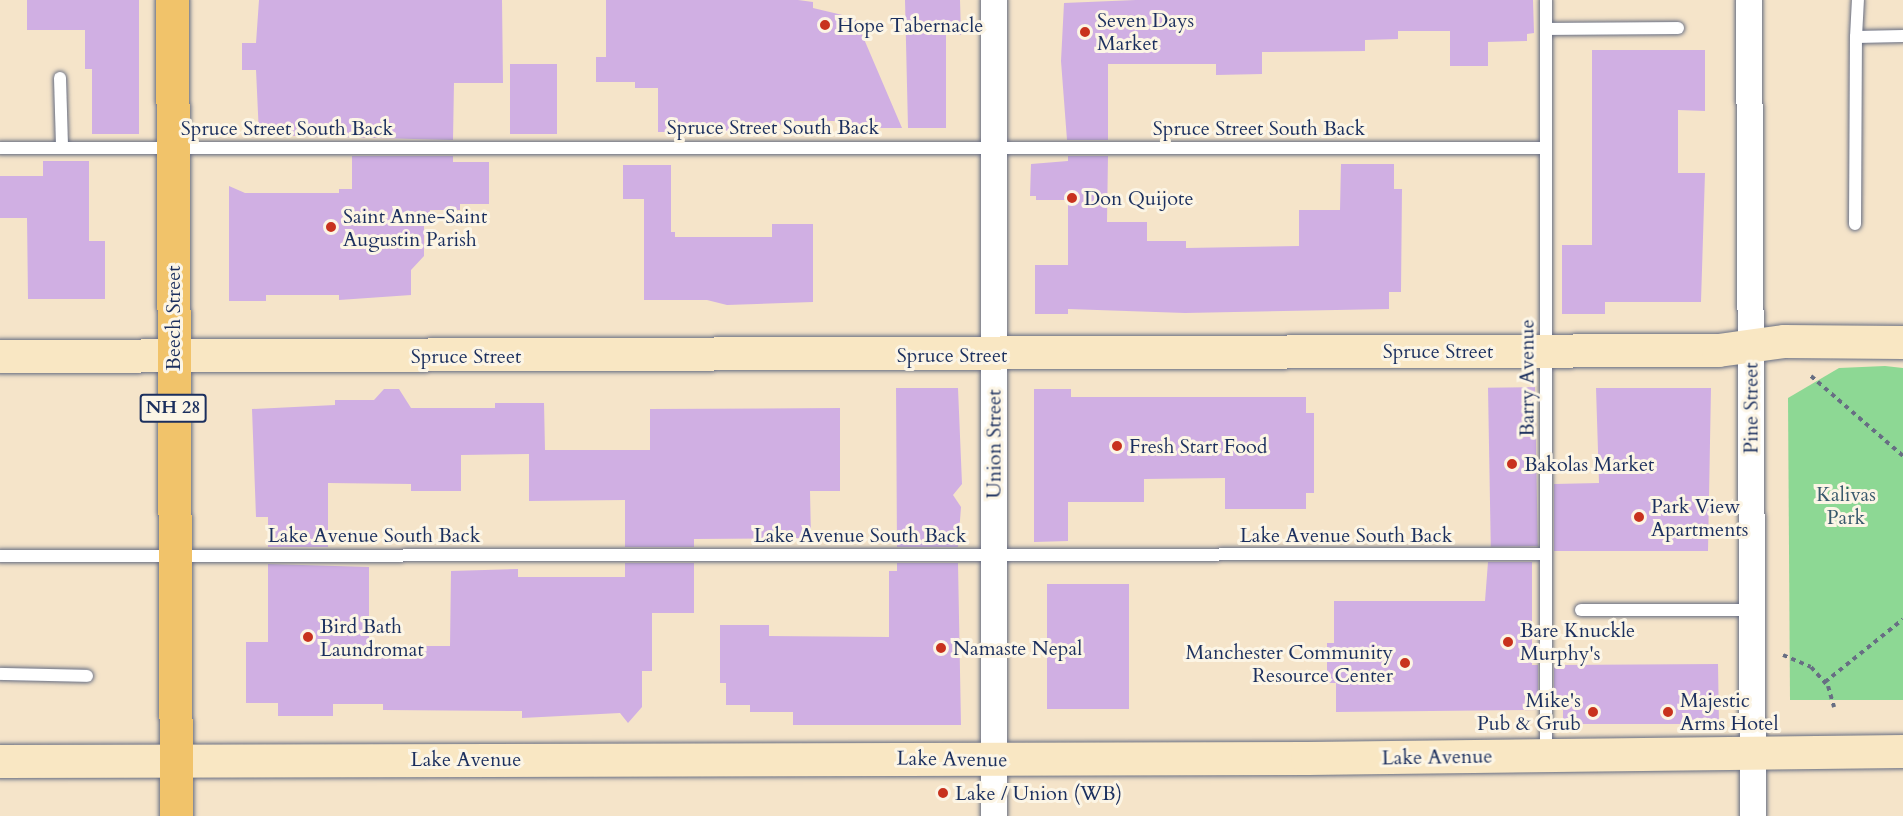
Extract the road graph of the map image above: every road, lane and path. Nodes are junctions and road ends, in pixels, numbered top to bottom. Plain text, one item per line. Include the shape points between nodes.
1 (172, 0) edge
2 (994, 0) edge
3 (1546, 0) edge
4 (1749, 0) edge
5 (1858, 0) edge
6 (1678, 28) dead end
7 (1546, 29) junction
8 (1903, 36) edge
9 (1856, 38) junction
10 (60, 78) dead end
11 (62, 147) junction
12 (994, 147) junction
13 (0, 148) edge
14 (172, 148) junction
15 (1546, 148) junction
16 (1855, 224) dead end
17 (1903, 342) edge
18 (1750, 345) junction
19 (1546, 351) junction
20 (994, 355) junction
21 (0, 356) edge
22 (174, 356) junction
23 (1810, 375) dead end
24 (1903, 456) edge
25 (994, 554) junction
26 (1546, 554) junction
27 (174, 555) junction
28 (0, 556) edge
29 (1581, 610) dead end
30 (1751, 610) junction
31 (1903, 619) edge
32 (1783, 655) dead end
33 (0, 674) edge
34 (87, 676) dead end
35 (1825, 682) junction
36 (1834, 706) dead end
37 (1903, 751) edge
38 (1752, 753) junction
39 (1546, 755) junction
40 (174, 760) junction
41 (994, 760) junction
42 (0, 761) edge
43 (176, 816) edge
44 (994, 816) edge
45 (1753, 816) edge

1 - 14 main road, Beech Street / NH 28
2 - 12 street, Union Street
3 - 7 lane, Barry Avenue
4 - 18 street, Pine Street
5 - 9 lane
6 - 7 lane
7 - 15 lane, Barry Avenue
8 - 9 lane
9 - 16 lane
10 - 11 lane
11 - 13 lane, Spruce Street South Back
11 - 14 lane, Spruce Street South Back
12 - 14 lane, Spruce Street South Back
12 - 15 lane, Spruce Street South Back
12 - 20 street, Union Street
14 - 22 main road, Beech Street / NH 28
15 - 19 lane, Barry Avenue
17 - 18 street, Spruce Street via 1784,341
18 - 19 street, Spruce Street via 1718,350
18 - 30 street, Pine Street
19 - 20 street, Spruce Street
19 - 26 lane, Barry Avenue
20 - 22 street, Spruce Street
20 - 25 street, Union Street
21 - 22 street, Spruce Street
22 - 27 main road, Beech Street / NH 28
23 - 24 path
25 - 26 lane, Lake Avenue South Back
25 - 27 lane, Lake Avenue South Back
25 - 41 street, Union Street
26 - 39 lane, Barry Avenue
27 - 28 lane, Lake Avenue South Back
27 - 40 main road, Beech Street / NH 28
29 - 30 lane
30 - 38 street, Pine Street
31 - 35 path
32 - 35 path via 1802,660
33 - 34 lane
35 - 36 path
37 - 38 street, Lake Avenue
38 - 39 street, Lake Avenue
38 - 45 street, Pine Street
39 - 41 street, Lake Avenue
40 - 41 street, Lake Avenue
40 - 42 street, Lake Avenue
40 - 43 main road, Beech Street / NH 28
41 - 44 street, Union Street

